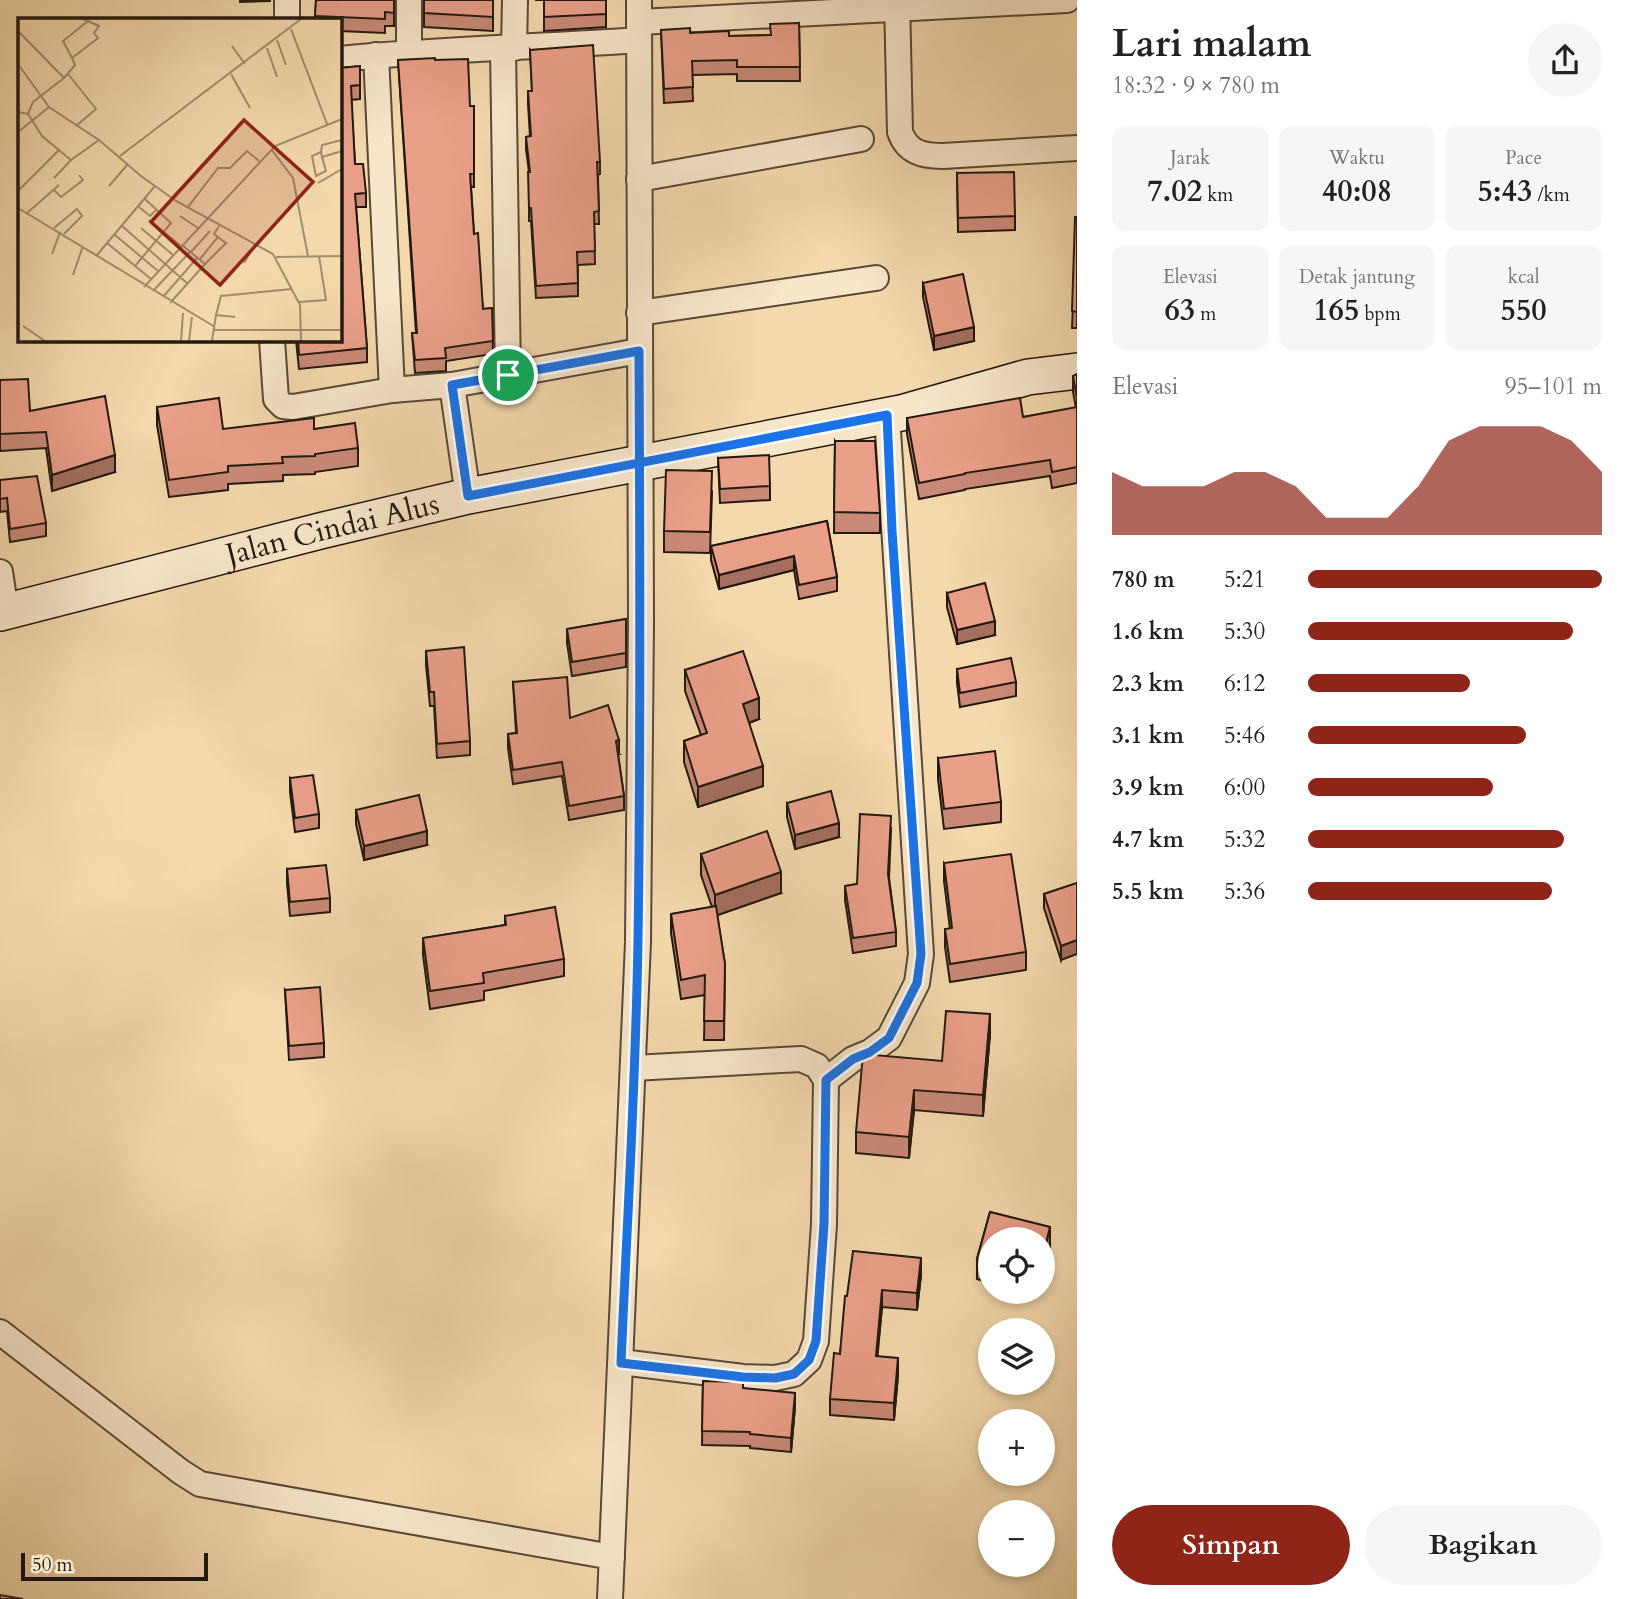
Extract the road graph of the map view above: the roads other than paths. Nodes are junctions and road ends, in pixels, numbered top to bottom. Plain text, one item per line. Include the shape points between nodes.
1 (287, 0) edge
2 (409, 0) edge
3 (515, 0) edge
4 (1067, 0) edge
5 (898, 4) edge
6 (287, 18) edge
7 (639, 21) edge
8 (509, 48) junction
9 (409, 52) junction
10 (376, 55) junction
11 (341, 59) edge
12 (860, 139) dead end
13 (1077, 148) edge
14 (639, 179) junction
15 (876, 278) dead end
16 (639, 313) junction
17 (272, 341) edge
18 (639, 351) junction
19 (1077, 371) edge
20 (508, 375) junction
21 (452, 385) junction
22 (392, 390) junction
23 (887, 415) junction
24 (639, 464) junction
25 (468, 496) junction
26 (0, 572) edge
27 (3, 612) edge
28 (633, 1068) junction
29 (826, 1080) junction
30 (0, 1332) edge
31 (621, 1363) junction
32 (612, 1557) junction
33 (610, 1599) edge

1 - 6 street
2 - 9 street
3 - 8 street
4 - 5 street
5 - 7 street
5 - 13 street via 900,132 910,149 925,156 943,156
7 - 8 street
7 - 14 street
8 - 9 street
8 - 20 street
9 - 10 street
10 - 11 street
10 - 22 street
12 - 14 street
14 - 16 street
15 - 16 street
16 - 18 street
17 - 22 street via 276,399 283,406
18 - 20 street
18 - 24 street
19 - 23 street, Jalan Cindai Alus via 1028,377
20 - 21 street
21 - 22 street
21 - 25 street
23 - 24 street, Jalan Cindai Alus
23 - 29 street via 921,954 917,983 889,1038
24 - 25 street, Jalan Cindai Alus
24 - 28 street via 638,942
25 - 27 street, Jalan Cindai Alus
26 - 27 street
28 - 29 street via 801,1059 817,1066
28 - 31 street
29 - 31 street via 824,1224 816,1341 809,1360 794,1374 775,1378
30 - 32 street via 200,1484
31 - 32 street
32 - 33 street

